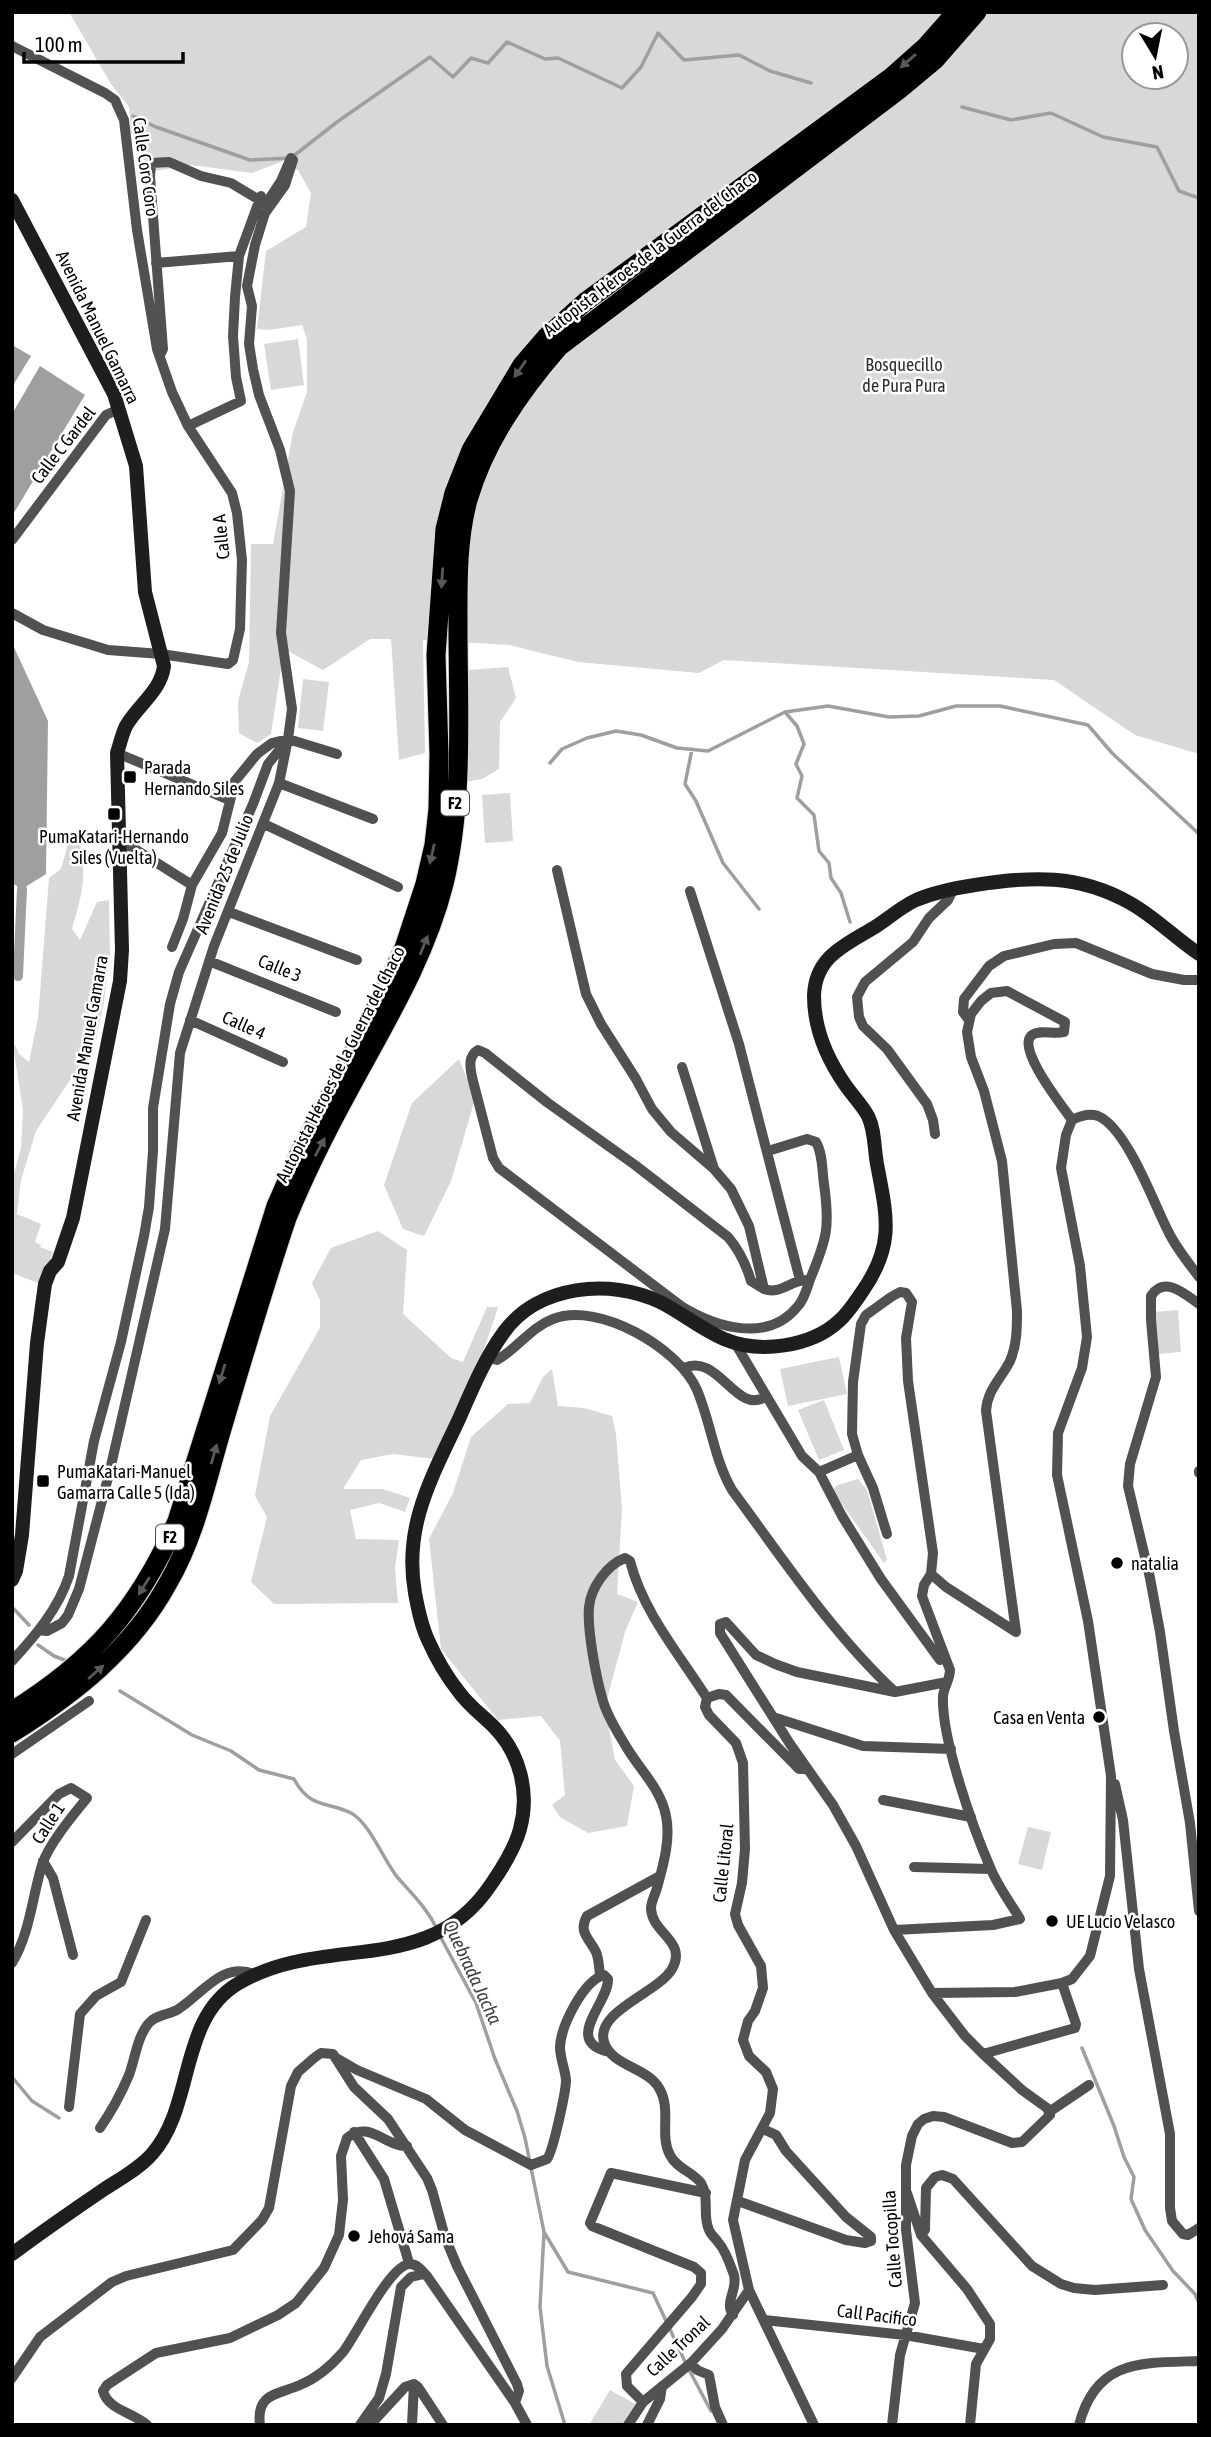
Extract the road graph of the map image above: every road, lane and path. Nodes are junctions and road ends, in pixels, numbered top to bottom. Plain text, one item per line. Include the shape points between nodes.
1 (956, 12) edge
2 (977, 12) edge
3 (12, 46) edge
4 (12, 200) edge
5 (263, 202) junction
6 (239, 256) junction
7 (156, 263) junction
8 (160, 355) junction
9 (119, 409) junction
10 (188, 426) junction
11 (12, 540) edge
12 (14, 615) edge
13 (162, 654) junction
14 (288, 739) junction
15 (117, 753) junction
16 (337, 754) dead end
17 (279, 783) junction
18 (229, 800) junction
19 (373, 819) dead end
20 (264, 824) junction
21 (120, 847) junction
22 (557, 870) dead end
23 (192, 885) junction
24 (398, 887) dead end
25 (954, 888) junction
26 (690, 891) dead end
27 (229, 912) junction
28 (172, 947) dead end
29 (1199, 954) edge
30 (357, 960) dead end
31 (209, 961) junction
32 (1199, 980) edge
33 (336, 1012) dead end
34 (190, 1020) junction
35 (968, 1020) junction
36 (283, 1062) dead end
37 (681, 1066) dead end
38 (1072, 1119) junction
39 (935, 1134) dead end
40 (768, 1151) junction
41 (714, 1168) junction
42 (1199, 1277) edge
43 (805, 1280) junction
44 (764, 1289) junction
45 (1199, 1304) edge
46 (842, 1317) junction
47 (861, 1324) junction
48 (736, 1343) junction
49 (489, 1358) junction
50 (684, 1368) junction
51 (765, 1397) junction
52 (858, 1455) junction
53 (819, 1472) junction
54 (887, 1534) dead end
55 (15, 1555) edge
56 (931, 1574) junction
57 (12, 1580) edge
58 (39, 1630) junction
59 (12, 1661) edge
60 (949, 1680) junction
61 (895, 1692) junction
62 (707, 1698) junction
63 (89, 1701) dead end
64 (12, 1711) edge
65 (773, 1717) junction
66 (13, 1733) edge
67 (951, 1749) junction
68 (12, 1754) edge
69 (807, 1769) junction
70 (1111, 1776) junction
71 (883, 1800) dead end
72 (971, 1817) junction
73 (12, 1842) edge
74 (43, 1861) junction
75 (914, 1867) dead end
76 (990, 1869) junction
77 (660, 1876) junction
78 (1199, 1911) edge
79 (146, 1920) dead end
80 (894, 1930) junction
81 (73, 1955) dead end
82 (12, 1963) edge
83 (256, 1975) junction
84 (600, 1975) junction
85 (1062, 1983) junction
86 (932, 1993) junction
87 (609, 2052) junction
88 (983, 2054) junction
89 (338, 2059) junction
90 (1089, 2085) dead end
91 (69, 2107) dead end
92 (1049, 2112) junction
93 (100, 2128) dead end
94 (763, 2129) junction
95 (354, 2132) junction
96 (407, 2146) junction
97 (905, 2192) junction
98 (706, 2193) junction
99 (738, 2202) junction
100 (1199, 2228) edge
101 (921, 2235) junction
102 (12, 2254) edge
103 (409, 2263) junction
104 (424, 2274) junction
105 (1163, 2286) dead end
106 (749, 2290) junction
107 (733, 2315) junction
108 (764, 2320) junction
109 (905, 2335) junction
110 (984, 2349) junction
111 (1199, 2361) edge
112 (691, 2363) junction
113 (12, 2378) edge
114 (414, 2384) junction
115 (662, 2386) junction
116 (643, 2402) junction
117 (515, 2403) junction
118 (147, 2425) edge
119 (260, 2425) edge
120 (360, 2425) edge
121 (370, 2425) edge
122 (412, 2425) edge
123 (443, 2425) edge
124 (527, 2425) edge
125 (628, 2425) edge
126 (647, 2425) edge
127 (723, 2425) edge
128 (814, 2425) edge
129 (892, 2425) edge
130 (970, 2425) edge
131 (1079, 2425) edge

1 -> 64 highway, Autopista Héroes de la Guerra del Chaco / F2 via 890,78 576,310 522,365 471,450 445,529 436,654 438,809 434,845 410,934 276,1206 177,1521 161,1557 121,1620 97,1646
66 -> 2 highway, Autopista Héroes de la Guerra del Chaco / F2 via 66,1698 114,1656 168,1584 194,1526 287,1218 305,1174 426,941 454,829 460,538 469,499 506,416 559,347 899,90 935,60
3 - 8 street, Calle Coro Coro via 115,100 124,120 137,230
4 - 9 street, Avenida Manuel Gamarra
5 - 6 street
5 - 7 street via 231,183 169,162 151,163
5 - 14 street via 281,181 291,158 285,185 265,213 247,286 252,306 249,344 253,369 290,491 281,633 292,709
6 - 7 street
6 - 10 street via 233,336 241,401
7 - 8 street
8 - 10 street, Calle A
9 - 11 street, Calle C Gardel via 106,415
9 - 13 street, Avenida Manuel Gamarra via 136,466 145,592
10 - 13 street, Calle A via 232,493 242,560 240,629 228,664
12 - 13 street via 95,647
13 - 15 street, Avenida Manuel Gamarra via 162,677 126,727
14 - 16 street
14 - 17 street, Avenida 25 de Julio
14 - 18 street via 260,750 235,781
14 - 58 street, Avenida 25 de Julio via 268,764 170,1004 153,1108 144,1236 94,1441 69,1576
15 - 18 street
15 - 21 street, Avenida Manuel Gamarra
17 - 19 street
17 - 20 street, Avenida 25 de Julio
18 - 23 street via 222,834
20 - 24 street
20 - 27 street, Avenida 25 de Julio
21 - 23 street via 130,846
21 - 55 street, Avenida Manuel Gamarra via 120,981 73,1218 45,1284 22,1535
22 - 41 street via 586,994 601,1024 652,1109 671,1132
23 - 28 street
25 - 29 street via 1013,879 1050,878 1081,884 1124,899
25 - 39 street via 914,942 865,982 857,997 863,1026 887,1049 927,1104
25 - 46 street via 915,901 840,947 825,960 815,984 819,1035 827,1056 872,1127 886,1216 880,1262
26 - 40 street
27 - 30 street
27 - 31 street, Avenida 25 de Julio
31 - 33 street, Calle 3
31 - 34 street, Avenida 25 de Julio
32 - 35 street via 1162,977 1076,943 1054,944 1004,956 989,966 964,999
34 - 36 street, Calle 4
34 - 58 street, Avenida 25 de Julio via 180,1053 164,1229 110,1470 74,1603 62,1623
35 - 38 street via 981,1001 999,991 1063,1020 1064,1032 1029,1037 1028,1051
35 - 56 street via 971,1057 1002,1161 1017,1311 1013,1354 988,1395 986,1411 1016,1632
37 - 41 street
38 - 42 street via 1097,1115 1112,1127 1141,1170 1169,1233
38 - 70 street via 1061,1168 1080,1266 1087,1338 1082,1367 1058,1433 1057,1475 1088,1621
40 - 43 street
40 - 43 street via 807,1139 819,1145 829,1215 825,1239
41 - 44 street via 744,1215
43 - 44 street via 776,1292
43 - 44 street via 797,1307 768,1327 722,1325 681,1306 499,1167 472,1077 474,1053 478,1050 496,1061 728,1237 747,1265 751,1281
45 - 78 street via 1169,1286 1151,1296 1156,1377 1128,1476 1160,1632
46 - 47 street
46 - 48 street via 822,1333 789,1343 751,1347
47 - 52 street via 853,1382 852,1434
47 - 56 street via 891,1297 900,1292 910,1296 908,1381 933,1553
48 - 49 street via 658,1301 590,1289 551,1296 525,1310 505,1330
48 - 51 street
49 - 50 street via 497,1360 554,1318 582,1314 639,1334
49 - 83 street via 417,1512 411,1564 429,1642 460,1693 512,1752 524,1785 520,1830 486,1892 459,1922 405,1946 313,1958
50 - 51 street via 709,1369 748,1399
50 - 61 street via 696,1388 732,1490 821,1610
51 - 53 street via 802,1456
52 - 53 street
52 - 54 street
53 - 60 street via 881,1579 936,1651
55 - 57 street, Avenida Manuel Gamarra
56 - 60 street via 922,1596 948,1661
58 - 59 street, Avenida 25 de Julio
60 - 61 street
60 - 67 street via 943,1697
61 - 65 street via 775,1664 756,1655 726,1622 720,1624 720,1633
62 - 69 street via 726,1695 799,1769
62 - 77 street via 648,1607 630,1561 625,1558 613,1563 594,1590 589,1606 590,1635 603,1702 624,1744 661,1798 667,1817
62 - 94 street, Calle Litoral via 709,1715 736,1743 743,1763 745,1849 735,1914 763,1979 762,1995 743,2040 774,2089
63 - 68 street
65 - 67 street via 863,1745
65 - 69 street
67 - 72 street
69 - 80 street via 856,1846
70 - 85 street via 1110,1876 1090,1956 1078,1974
70 - 100 street via 1123,1819 1139,1969 1170,2134 1172,2221 1183,2234
71 - 72 street
72 - 76 street
73 - 74 street, Calle 1 via 58,1794 76,1789 87,1798
74 - 81 street via 53,1878
74 - 82 street, Calle 1 via 25,1936
75 - 76 street
76 - 80 street via 1020,1919 993,1925
77 - 84 street via 587,1916 583,1932 597,1955
77 - 87 street via 652,1914 676,1947 674,1963 660,1982 608,2020 603,2033
79 - 91 street via 121,1982 96,1996 80,2014
80 - 86 street
83 - 93 street via 242,1971 225,1974 178,2009 151,2021
83 - 102 street via 237,1984 212,2008 194,2046 174,2114 151,2155
84 - 87 street via 608,1979 607,1992 591,2016 588,2031 596,2047
84 - 89 street via 586,1988 561,2036 566,2080 550,2157 537,2164 526,2164 466,2130 426,2099
85 - 86 street via 1003,1993
85 - 88 street via 1075,2028
86 - 88 street
87 - 98 street via 659,2088 670,2157 700,2182
88 - 92 street
89 - 96 street via 354,2087 388,2119
89 - 113 street via 321,2053 295,2077 269,2208 248,2238 233,2250 112,2282 40,2337
90 - 92 street
92 - 97 street, Calle Tocopilla via 1049,2118 1018,2143 944,2117 924,2119 912,2136
94 - 99 street, Calle Litoral via 745,2160
94 - 99 street via 776,2135 872,2241 846,2240
95 - 96 street via 370,2132
95 - 103 street via 384,2179
95 - 118 street via 341,2156 339,2235 324,2268 296,2303 230,2338 156,2353 107,2385 103,2391 109,2403
96 - 117 street via 432,2190 457,2266 510,2367 519,2392
97 - 101 street
97 - 109 street, Calle Tocopilla via 915,2303
98 - 107 street via 709,2230 722,2248 736,2285 729,2304
98 - 116 street via 611,2173 590,2223 694,2267 702,2277 700,2287 629,2369 627,2386
99 - 106 street, Calle Litoral via 733,2220
101 - 105 street via 926,2188 934,2177 946,2175 1032,2266 1061,2284 1095,2290
101 - 110 street via 986,2315 991,2335
103 - 104 street
103 - 119 street via 387,2283 343,2352 327,2368 262,2403
104 - 117 street
104 - 120 street via 411,2277 401,2287 379,2398
106 - 107 street, Calle Tronal
106 - 108 street, Calle Litoral
107 - 112 street, Calle Tronal
108 - 109 street, Call Pacifico
108 - 128 street, Calle Litoral
109 - 110 street, Call Pacifico
109 - 129 street, Calle Tocopilla
110 - 130 street via 976,2364
111 - 131 street via 1118,2371 1100,2381 1090,2394
112 - 115 street, Calle Tronal
112 - 127 street via 709,2375
114 - 121 street via 405,2387
114 - 122 street
114 - 123 street
115 - 116 street, Calle Tronal
115 - 126 street
116 - 125 street, Calle Tronal
117 - 124 street

